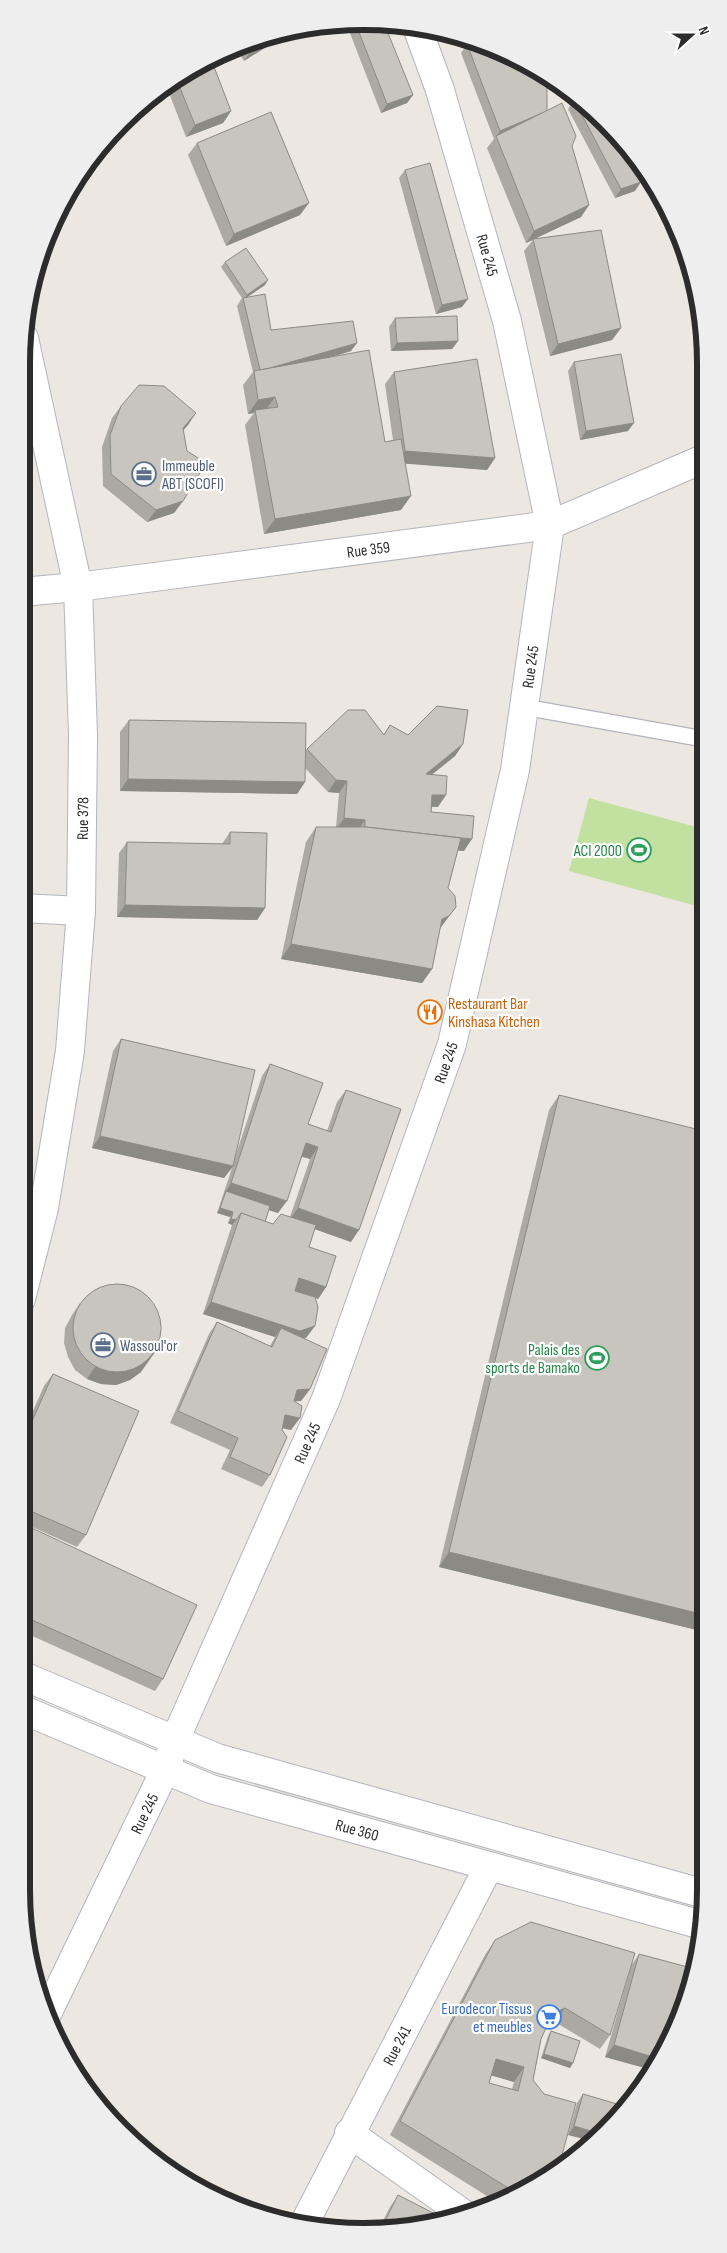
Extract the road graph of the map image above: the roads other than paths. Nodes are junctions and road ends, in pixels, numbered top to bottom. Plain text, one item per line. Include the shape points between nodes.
1 (420, 35) edge
2 (30, 366) edge
3 (697, 462) edge
4 (550, 525) junction
5 (78, 587) junction
6 (30, 591) edge
7 (524, 707) junction
8 (697, 739) edge
9 (30, 908) edge
10 (81, 911) junction
11 (33, 1206) edge
12 (30, 1229) edge
13 (30, 1679) edge
14 (30, 1712) edge
15 (175, 1740) junction
16 (166, 1768) junction
17 (489, 1866) junction
18 (697, 1892) edge
19 (695, 1923) edge
20 (51, 2006) edge
21 (349, 2133) junction
22 (457, 2210) edge
23 (307, 2218) edge

1 - 4 street, Rue 245 via 440,90 507,321
2 - 5 street, Rue 378
3 - 4 street, Rue 359
4 - 5 street, Rue 359
4 - 7 street, Rue 245
5 - 6 street, Rue 359
5 - 10 street, Rue 378 via 83,735
7 - 8 lane
7 - 15 street, Rue 245 via 515,770 452,1044 326,1399
9 - 10 street
10 - 11 street, Rue 378 via 70,1050
11 - 12 street, Rue 378
13 - 15 street
14 - 16 street, Rue 360
15 - 16 street, Rue 245
15 - 18 street via 217,1758
16 - 17 street, Rue 360 via 211,1789
16 - 20 street, Rue 245
17 - 19 street, Rue 360
17 - 21 street, Rue 241
21 - 22 street
21 - 23 street, Rue 241

